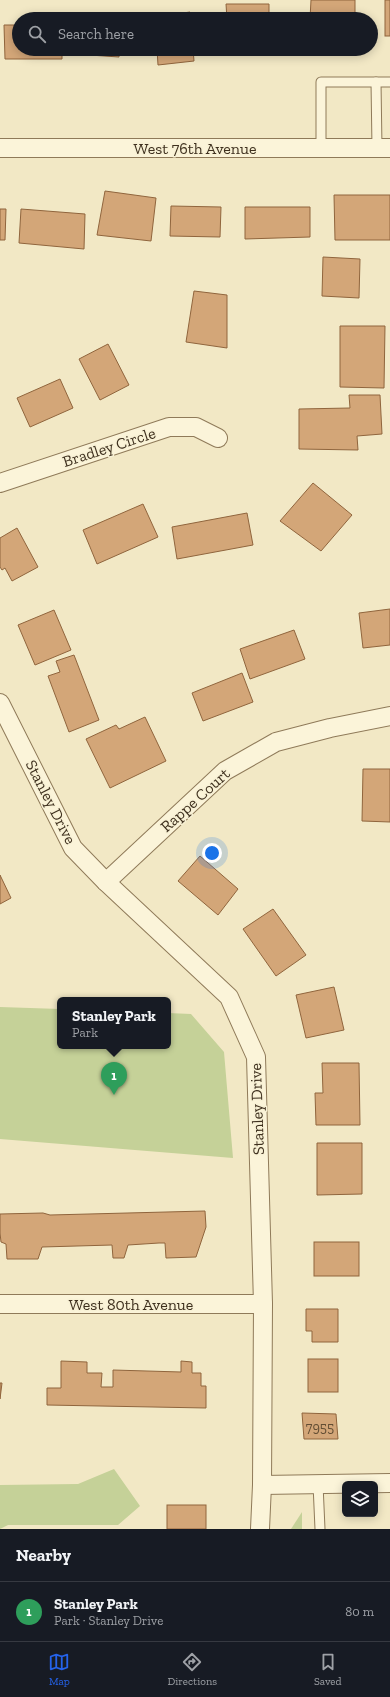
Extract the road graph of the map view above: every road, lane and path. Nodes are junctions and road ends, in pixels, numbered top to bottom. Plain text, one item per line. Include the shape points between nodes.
1 (376, 82) junction
2 (390, 82) edge
3 (0, 148) edge
4 (321, 148) junction
5 (383, 148) edge
6 (218, 438) dead end
7 (0, 483) edge
8 (0, 703) edge
9 (390, 716) edge
10 (106, 882) junction
11 (0, 1304) edge
12 (263, 1304) junction
13 (390, 1483) edge
14 (318, 1484) junction
15 (262, 1485) junction
16 (260, 1529) edge
17 (320, 1529) edge

1 - 2 lane
1 - 4 lane via 321,82
1 - 5 lane
3 - 4 street, West 76th Avenue
4 - 5 street, West 76th Avenue
6 - 7 street, Bradley Circle via 196,427 169,427
8 - 10 street, Stanley Drive via 73,848
9 - 10 street, Rappe Court via 276,742 225,771
10 - 12 street, Stanley Drive via 229,997 256,1057
11 - 12 street, West 80th Avenue
12 - 15 street, Stanley Drive
13 - 14 street
14 - 15 street
14 - 17 lane
15 - 16 street, Stanley Drive

